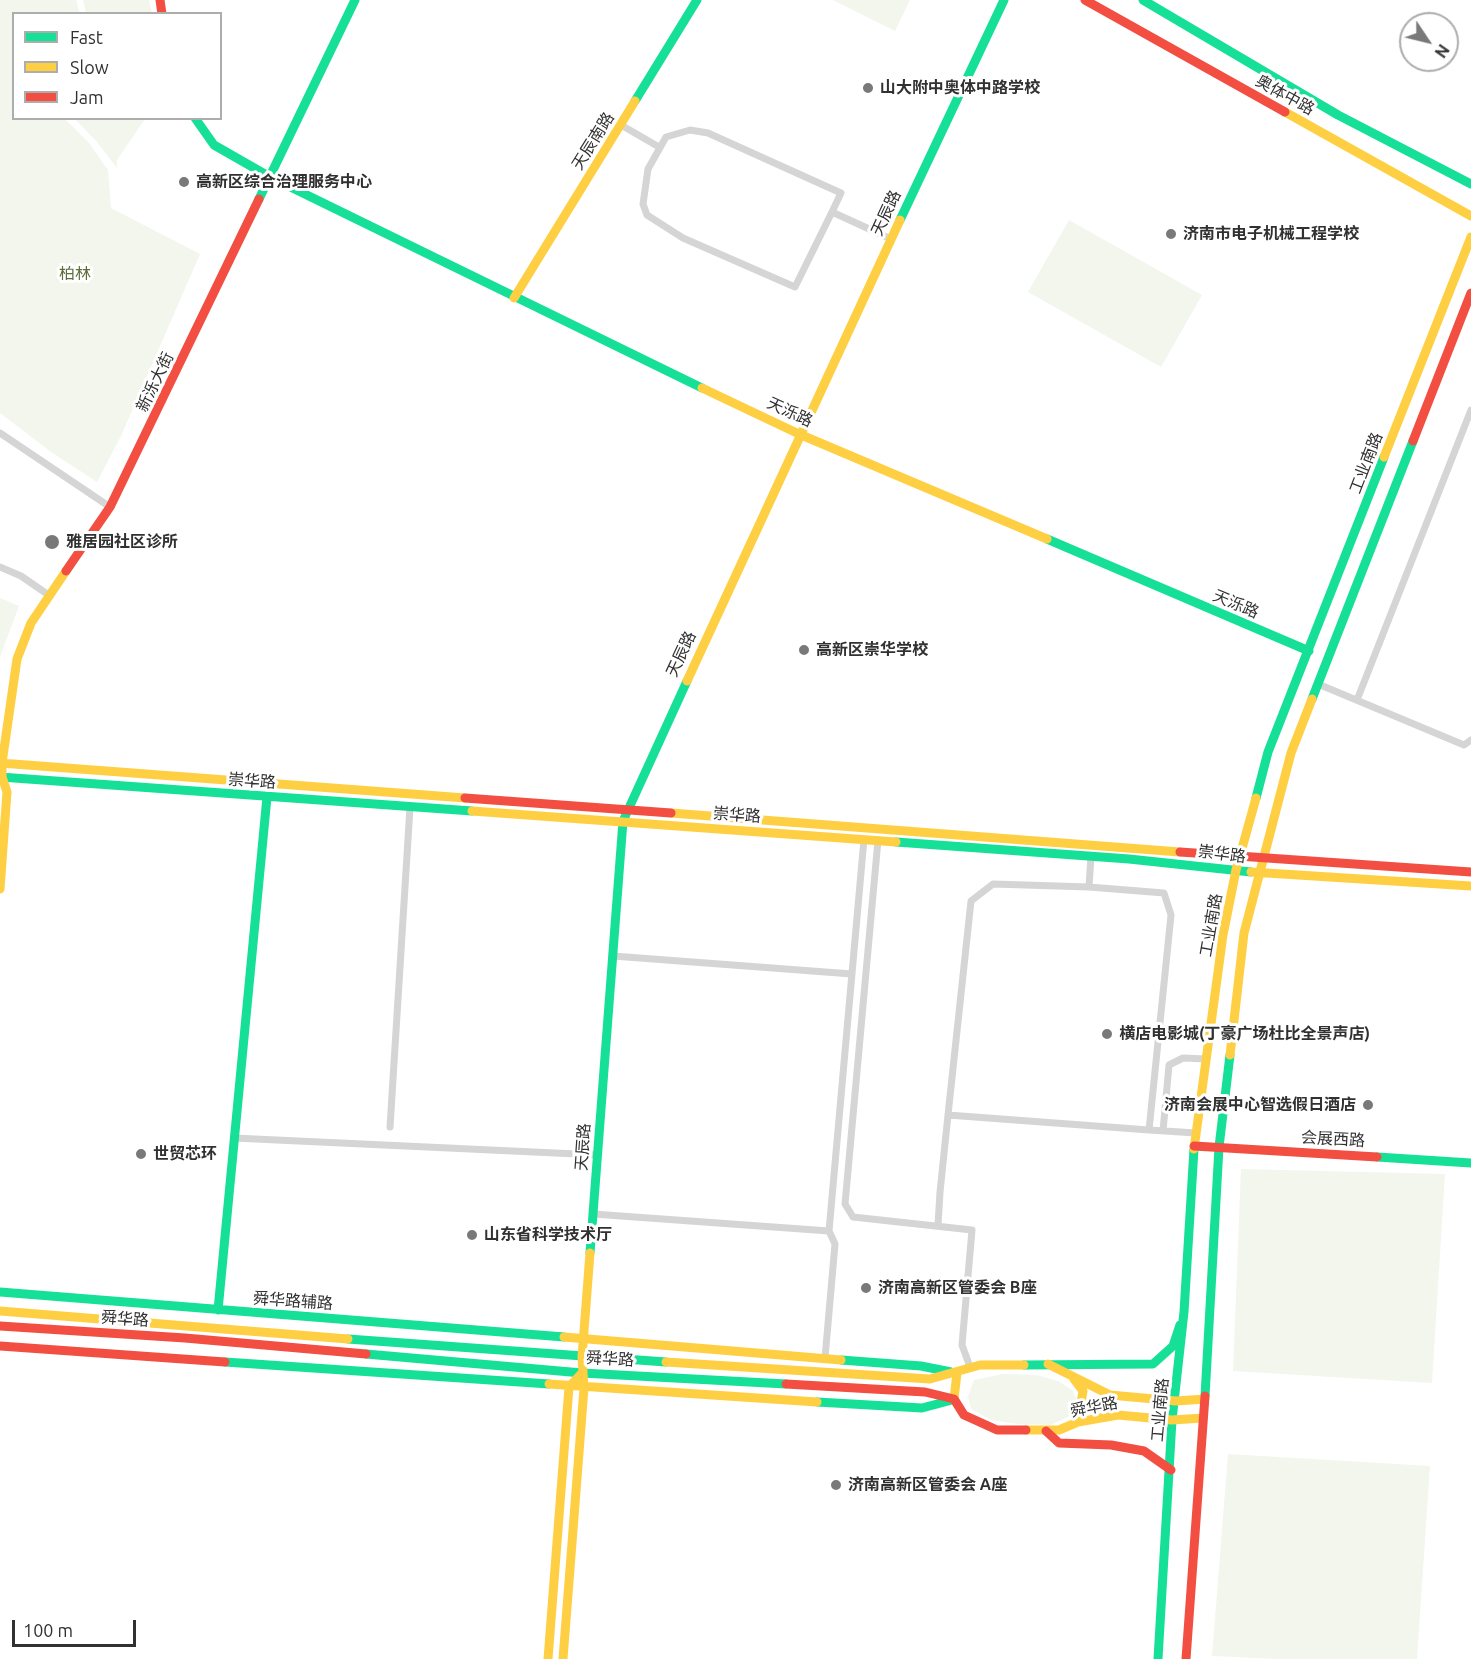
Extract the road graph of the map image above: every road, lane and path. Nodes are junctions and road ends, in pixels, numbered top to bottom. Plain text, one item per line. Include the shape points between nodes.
1 (355, 0) edge
2 (697, 0) edge
3 (1004, 0) edge
4 (1085, 0) edge
5 (1143, 0) edge
6 (196, 120) edge
7 (621, 124) junction
8 (659, 147) junction
9 (270, 177) junction
10 (1471, 184) edge
11 (832, 212) junction
12 (1471, 216) edge
13 (1471, 237) edge
14 (891, 239) junction
15 (1471, 293) edge
16 (514, 298) junction
17 (1471, 410) edge
18 (0, 433) edge
19 (799, 434) junction
20 (110, 507) junction
21 (0, 567) edge
22 (50, 596) junction
23 (1309, 651) junction
24 (1318, 684) junction
25 (1357, 700) junction
26 (1471, 740) edge
27 (1, 763) edge
28 (1, 778) edge
29 (267, 797) junction
30 (410, 807) junction
31 (627, 808) junction
32 (623, 821) junction
33 (864, 839) junction
34 (878, 840) junction
35 (1091, 856) junction
36 (1239, 858) junction
37 (1264, 859) junction
38 (1236, 870) junction
39 (1471, 872) edge
40 (1260, 873) junction
41 (1471, 886) edge
42 (1089, 887) junction
43 (0, 889) edge
44 (613, 956) junction
45 (852, 974) junction
46 (1206, 1059) junction
47 (948, 1115) junction
48 (390, 1127) dead end
49 (1149, 1130) junction
50 (1163, 1131) junction
51 (1196, 1133) junction
52 (234, 1138) junction
53 (1194, 1146) junction
54 (1219, 1147) junction
55 (598, 1155) junction
56 (1471, 1162) edge
57 (593, 1214) junction
58 (939, 1225) junction
59 (829, 1231) junction
60 (0, 1292) edge
61 (218, 1310) junction
62 (0, 1311) edge
63 (1184, 1312) junction
64 (0, 1326) edge
65 (584, 1340) junction
66 (0, 1346) edge
67 (582, 1357) junction
68 (825, 1358) junction
69 (1046, 1363) junction
70 (970, 1367) junction
71 (582, 1373) junction
72 (957, 1373) junction
73 (1073, 1377) junction
74 (569, 1387) junction
75 (582, 1388) junction
76 (954, 1399) junction
77 (1205, 1399) junction
78 (1176, 1401) junction
79 (1203, 1418) junction
80 (1172, 1420) junction
81 (1078, 1422) junction
82 (1046, 1431) junction
83 (1171, 1470) junction
84 (548, 1659) edge
85 (563, 1659) edge
86 (1158, 1659) edge
87 (1186, 1659) edge

1 - 9 main road, 新泺大街
2 - 7 main road, 天辰南路
3 - 14 main road, 天辰路
4 - 12 main road, 奥体中路
5 - 10 main road, 奥体中路 via 1338,115
6 - 9 main road, 天泺路 via 214,145
7 - 8 street
7 - 16 main road, 天辰南路
8 - 11 street via 666,137 690,130 708,133 841,193
8 - 11 street via 648,169 643,204 646,215 683,238 795,287
9 - 16 main road, 天泺路
9 - 20 main road, 新泺大街
11 - 14 street
13 - 23 main road, 工业南路
14 - 19 main road, 天辰路
15 - 24 main road, 工业南路
16 - 19 main road, 天泺路
17 - 25 street
18 - 20 street
19 - 23 main road, 天泺路
19 - 31 main road, 天辰路
20 - 22 main road, 新泺大街
21 - 22 street
22 - 27 main road, 新泺大街 via 31,623 17,659
23 - 36 main road, 工业南路 via 1268,752
24 - 25 street
24 - 37 main road, 工业南路 via 1291,753
25 - 26 street via 1464,745
27 - 28 main road, 新泺大街
27 - 31 main road, 崇华路
28 - 29 main road, 崇华路
28 - 43 main road, 新泺大街 via 7,792
29 - 30 main road, 崇华路
29 - 52 main road
30 - 32 main road, 崇华路
30 - 48 street
31 - 32 main road, 天辰路
31 - 36 main road, 崇华路
32 - 33 main road, 崇华路
32 - 44 main road, 天辰路
33 - 34 main road, 崇华路
33 - 45 street
34 - 35 main road, 崇华路
34 - 58 street via 845,1204 853,1217
35 - 38 main road, 崇华路
35 - 42 street
36 - 37 main road, 崇华路
36 - 38 main road, 工业南路
37 - 39 main road, 崇华路
37 - 40 main road, 工业南路
38 - 40 main road, 崇华路
38 - 46 main road, 工业南路
40 - 41 main road, 崇华路
40 - 54 main road, 工业南路 via 1244,933
42 - 47 street via 993,884 971,901
42 - 49 street via 1164,893 1171,915
44 - 45 street
44 - 55 main road, 天辰路
45 - 59 street
46 - 50 street via 1183,1058 1169,1065
46 - 51 main road, 工业南路
47 - 49 street
47 - 58 street
49 - 50 street
50 - 51 street
51 - 53 main road, 工业南路
52 - 55 street
52 - 61 main road
53 - 54 main road, 会展西路
53 - 63 main road, 工业南路
54 - 56 main road, 会展西路
54 - 77 main road, 工业南路
55 - 57 main road, 天辰路
57 - 59 street
57 - 65 main road, 天辰路
58 - 70 street via 972,1230 962,1346
59 - 68 street via 835,1244
60 - 61 main road, 舜华路辅路
61 - 65 main road, 舜华路辅路
62 - 67 main road, 舜华路
63 - 69 main road via 1173,1346 1153,1364
63 - 78 main road, 工业南路
64 - 71 main road, 舜华路
65 - 67 main road, 天辰路
65 - 68 main road, 舜华路辅路
66 - 74 main road
67 - 71 main road, 天辰路
67 - 72 main road, 舜华路 via 930,1378
68 - 72 main road, 舜华路辅路
69 - 70 main road, 舜华路
69 - 73 main road, 舜华路
70 - 72 main road, 舜华路
71 - 74 main road
71 - 75 main road, 天辰路
71 - 76 main road, 舜华路 via 925,1392
72 - 76 main road
73 - 78 main road, 舜华路 via 1110,1395
73 - 81 main road via 1083,1391
74 - 75 main road
74 - 84 main road
75 - 76 main road via 922,1408
75 - 85 main road, 天辰路
76 - 82 main road, 舜华路 via 964,1415 982,1425 998,1430
77 - 78 main road, 舜华路
77 - 79 main road, 工业南路
78 - 80 main road, 工业南路
79 - 80 main road, 舜华路
79 - 87 main road, 工业南路
80 - 81 main road, 舜华路 via 1118,1415
80 - 83 main road, 工业南路
81 - 82 main road, 舜华路
82 - 83 main road via 1059,1443 1111,1445 1144,1452
83 - 86 main road, 工业南路

